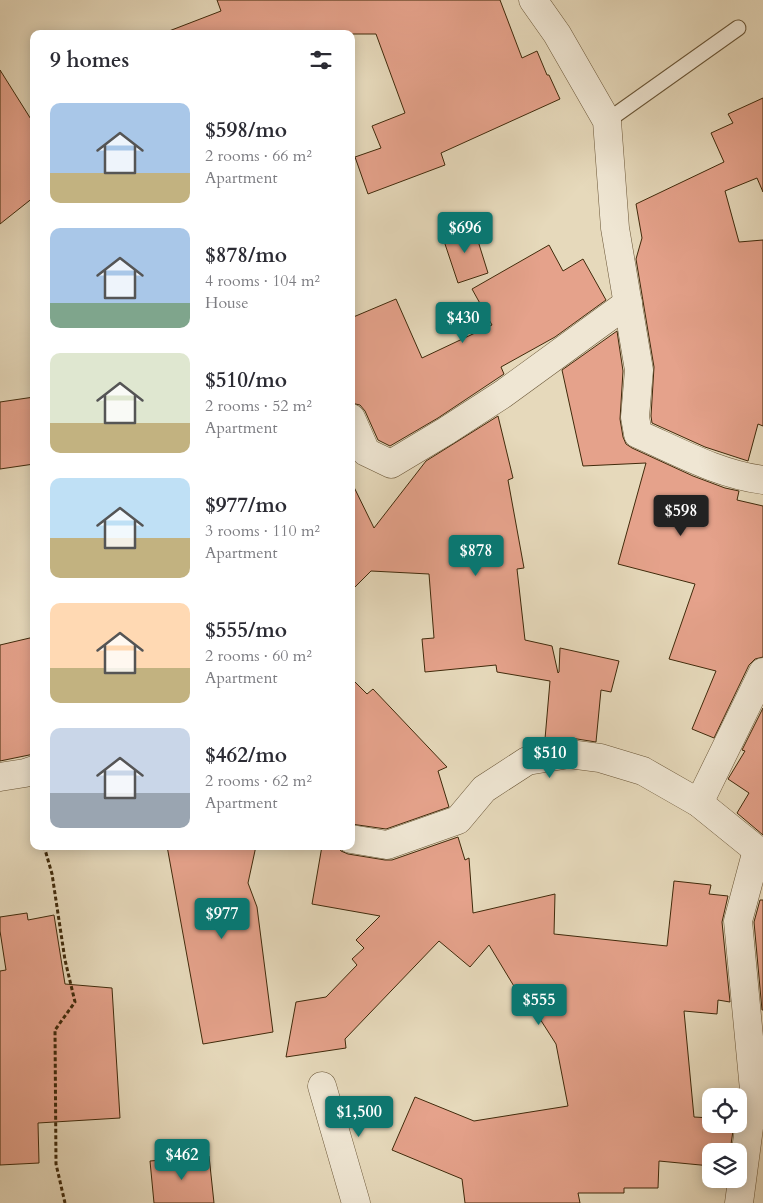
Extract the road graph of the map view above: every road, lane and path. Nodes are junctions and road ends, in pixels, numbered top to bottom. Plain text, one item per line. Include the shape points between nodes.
1 (533, 0) edge
2 (738, 28) dead end
3 (607, 121) junction
4 (628, 303) junction
5 (355, 427) edge
6 (763, 480) edge
7 (763, 672) edge
8 (30, 772) edge
9 (0, 778) edge
10 (699, 804) junction
11 (355, 840) edge
12 (45, 850) edge
13 (760, 852) edge
14 (322, 1086) dead end
15 (65, 1203) edge
16 (356, 1203) edge
17 (739, 1203) edge

1 - 3 street via 557,34
2 - 3 lane
3 - 4 street via 615,228
4 - 5 street via 503,394 391,464 366,452
4 - 6 street via 639,370 635,417 638,434 707,466
7 - 10 street
8 - 9 street
10 - 11 street via 643,771 600,758 569,754 527,761 484,789 458,820 387,846
10 - 13 street
12 - 15 path via 75,1002 55,1030 56,1164
13 - 17 street via 738,921 754,1090
14 - 16 street

